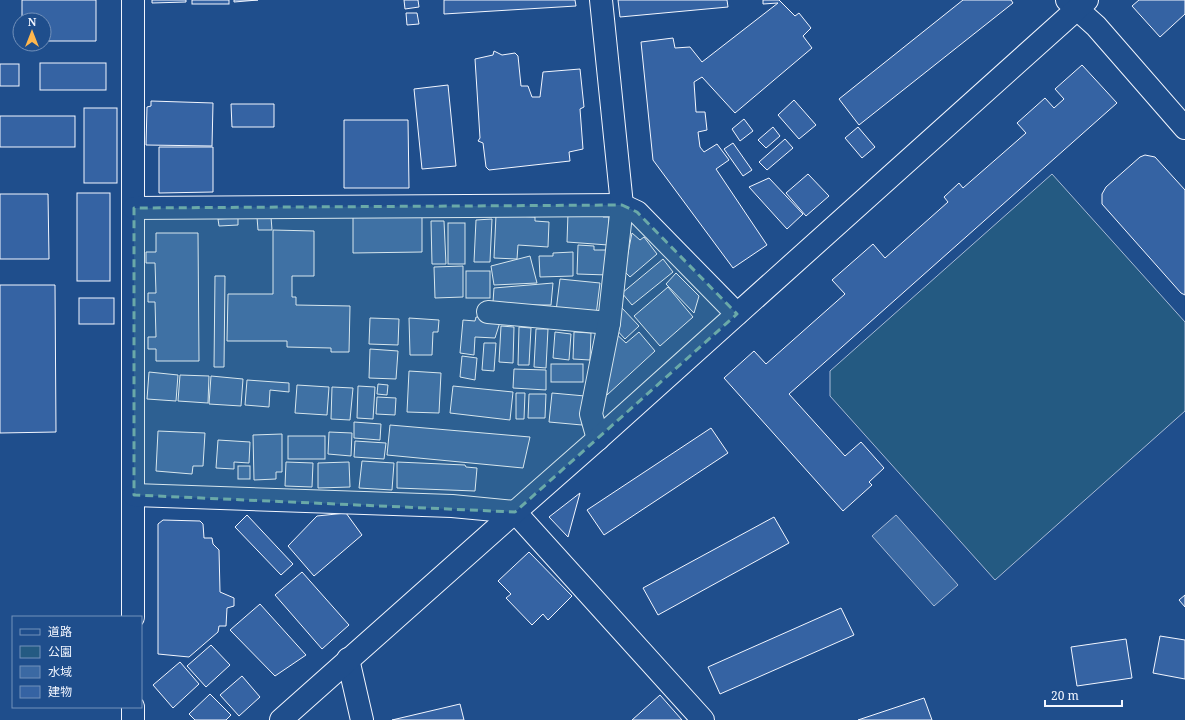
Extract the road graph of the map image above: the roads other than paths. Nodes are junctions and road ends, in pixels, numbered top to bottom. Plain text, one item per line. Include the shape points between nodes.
1 (133, 0) edge
2 (601, 0) edge
3 (1077, 3) edge
4 (1185, 128) edge
5 (622, 205) junction
6 (134, 208) junction
7 (488, 312) dead end
8 (737, 314) junction
9 (609, 324) junction
10 (598, 439) junction
11 (134, 495) junction
12 (515, 512) junction
13 (134, 616) edge
14 (348, 659) junction
15 (133, 708) edge
16 (133, 720) edge
17 (282, 720) edge
18 (362, 720) edge
19 (703, 720) edge

1 - 6 street
2 - 5 street
3 - 4 street
3 - 8 street
5 - 6 street
5 - 8 street via 637,212
5 - 9 street
6 - 11 street
7 - 9 street
8 - 10 street
9 - 10 street via 590,414
10 - 12 street
11 - 12 street via 452,506
11 - 13 street
12 - 14 street
12 - 19 street
14 - 17 street
14 - 18 street
15 - 16 street

